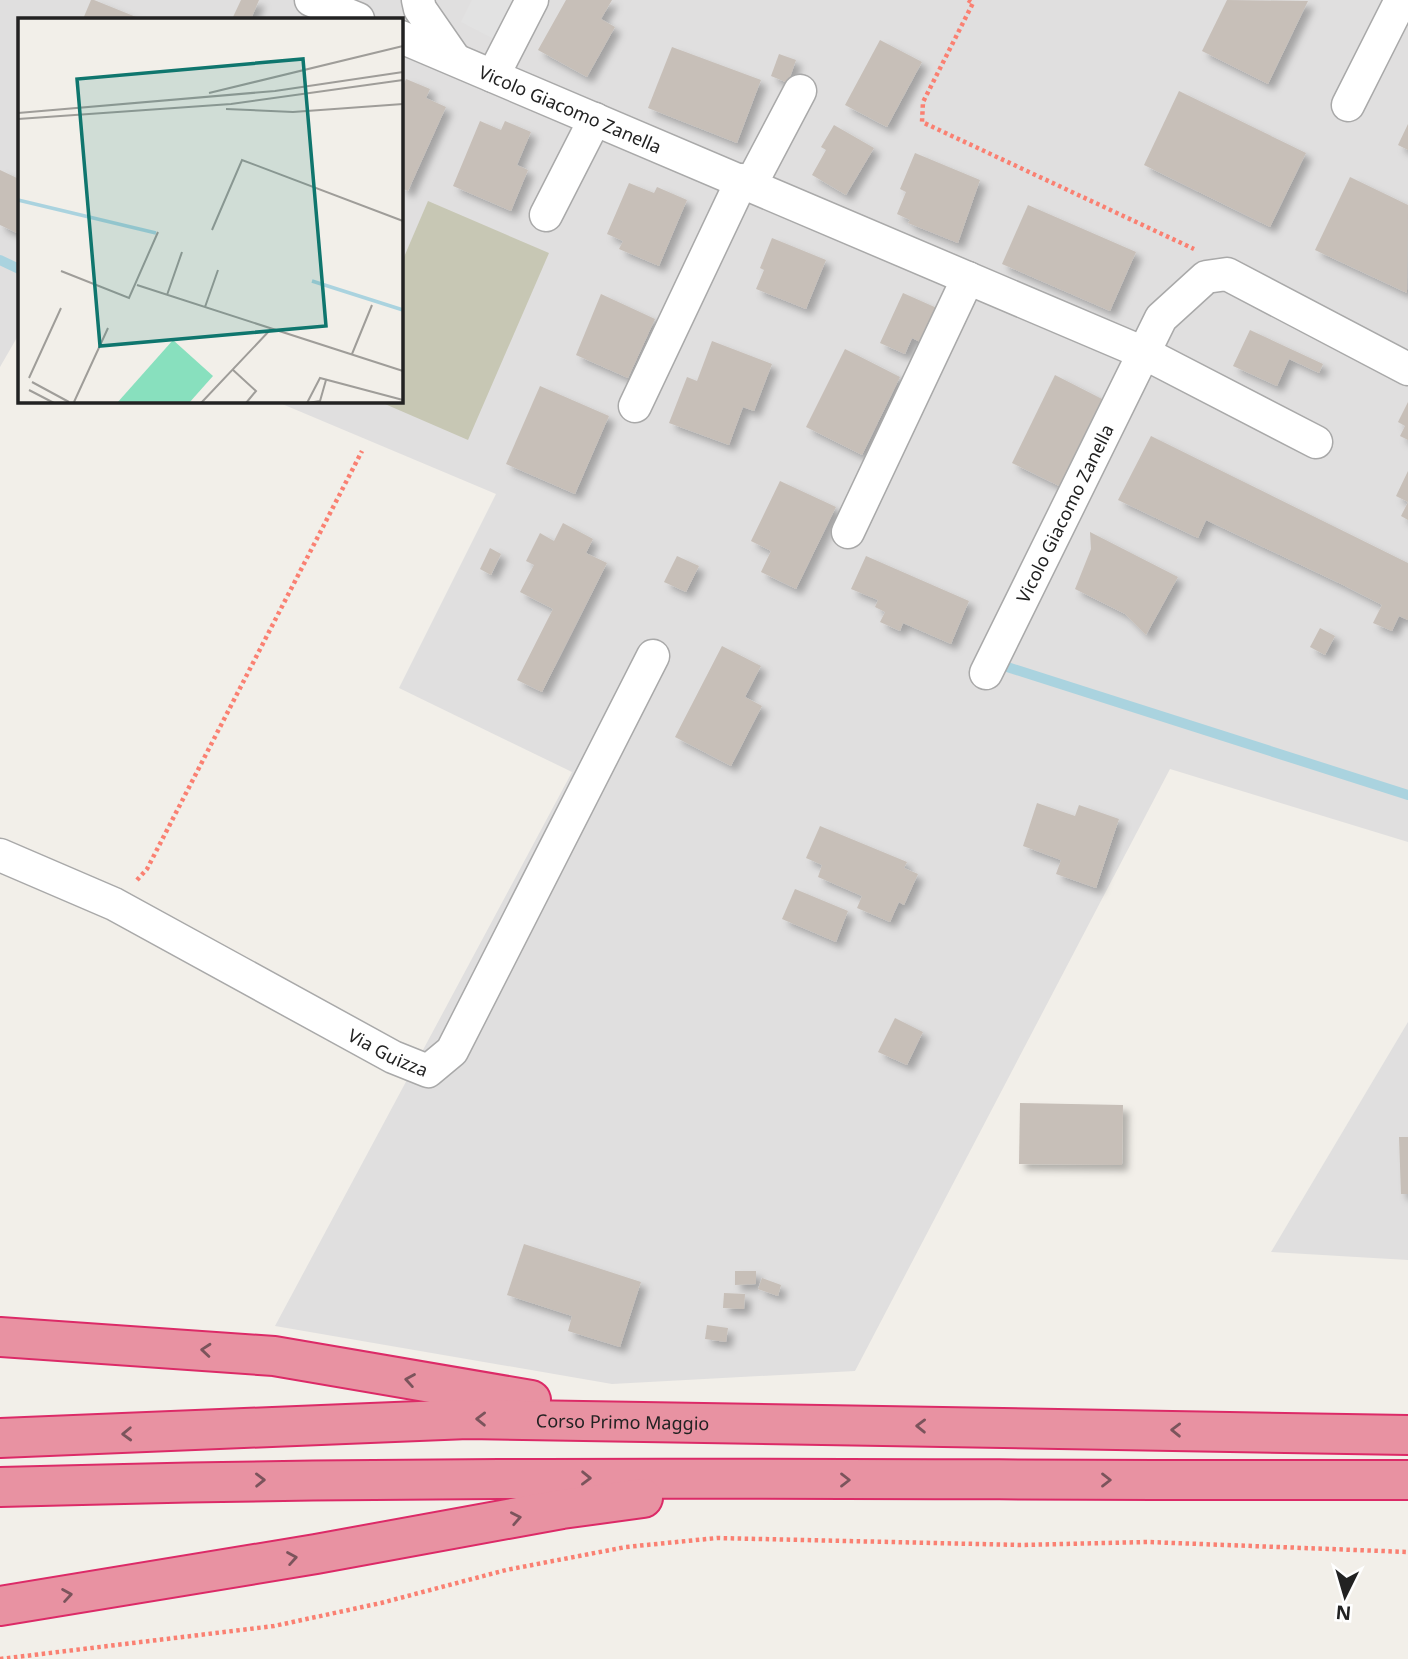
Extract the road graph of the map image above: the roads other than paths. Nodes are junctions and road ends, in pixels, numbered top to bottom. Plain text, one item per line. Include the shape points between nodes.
1 (311, 0) edge
2 (418, 0) edge
3 (532, 0) edge
4 (1401, 0) edge
5 (352, 10) edge
6 (402, 37) edge
7 (454, 58) junction
8 (493, 76) junction
9 (800, 91) dead end
10 (1348, 105) dead end
11 (595, 119) junction
12 (747, 182) junction
13 (546, 215) dead end
14 (968, 278) junction
15 (1144, 353) junction
16 (1408, 369) edge
17 (635, 406) dead end
18 (1316, 442) dead end
19 (848, 532) dead end
20 (653, 656) dead end
21 (986, 673) dead end
22 (0, 855) edge
23 (0, 1337) edge
24 (671, 1422) junction
25 (1408, 1426) edge
26 (1244, 1431) junction
27 (1408, 1434) edge
28 (0, 1438) edge
29 (776, 1480) junction
30 (1196, 1480) junction
31 (1408, 1480) edge
32 (0, 1486) edge
33 (1408, 1495) edge
34 (0, 1606) edge

1 - 5 street
2 - 7 street
3 - 8 street
4 - 10 street
6 - 7 street, Vicolo Giacomo Zanella
7 - 8 street, Vicolo Giacomo Zanella
8 - 11 street, Vicolo Giacomo Zanella
9 - 12 street
11 - 12 street, Vicolo Giacomo Zanella
11 - 13 street
12 - 14 street, Vicolo Giacomo Zanella
12 - 17 street
14 - 15 street, Vicolo Giacomo Zanella
14 - 19 street
15 - 16 street, Vicolo Giacomo Zanella via 1161,318 1206,277 1227,274
15 - 18 street
15 - 21 street, Vicolo Giacomo Zanella
20 - 22 street, Via Guizza via 452,1051 428,1071 393,1057 114,904
24 -> 23 highway via 274,1356
26 -> 24 highway, Corso Primo Maggio
24 -> 28 highway, Corso Primo Maggio via 468,1419
25 - 26 highway
26 - 27 highway
29 -> 30 highway
32 -> 29 highway via 484,1477
34 -> 29 highway via 562,1509
30 - 31 highway
30 - 33 highway

